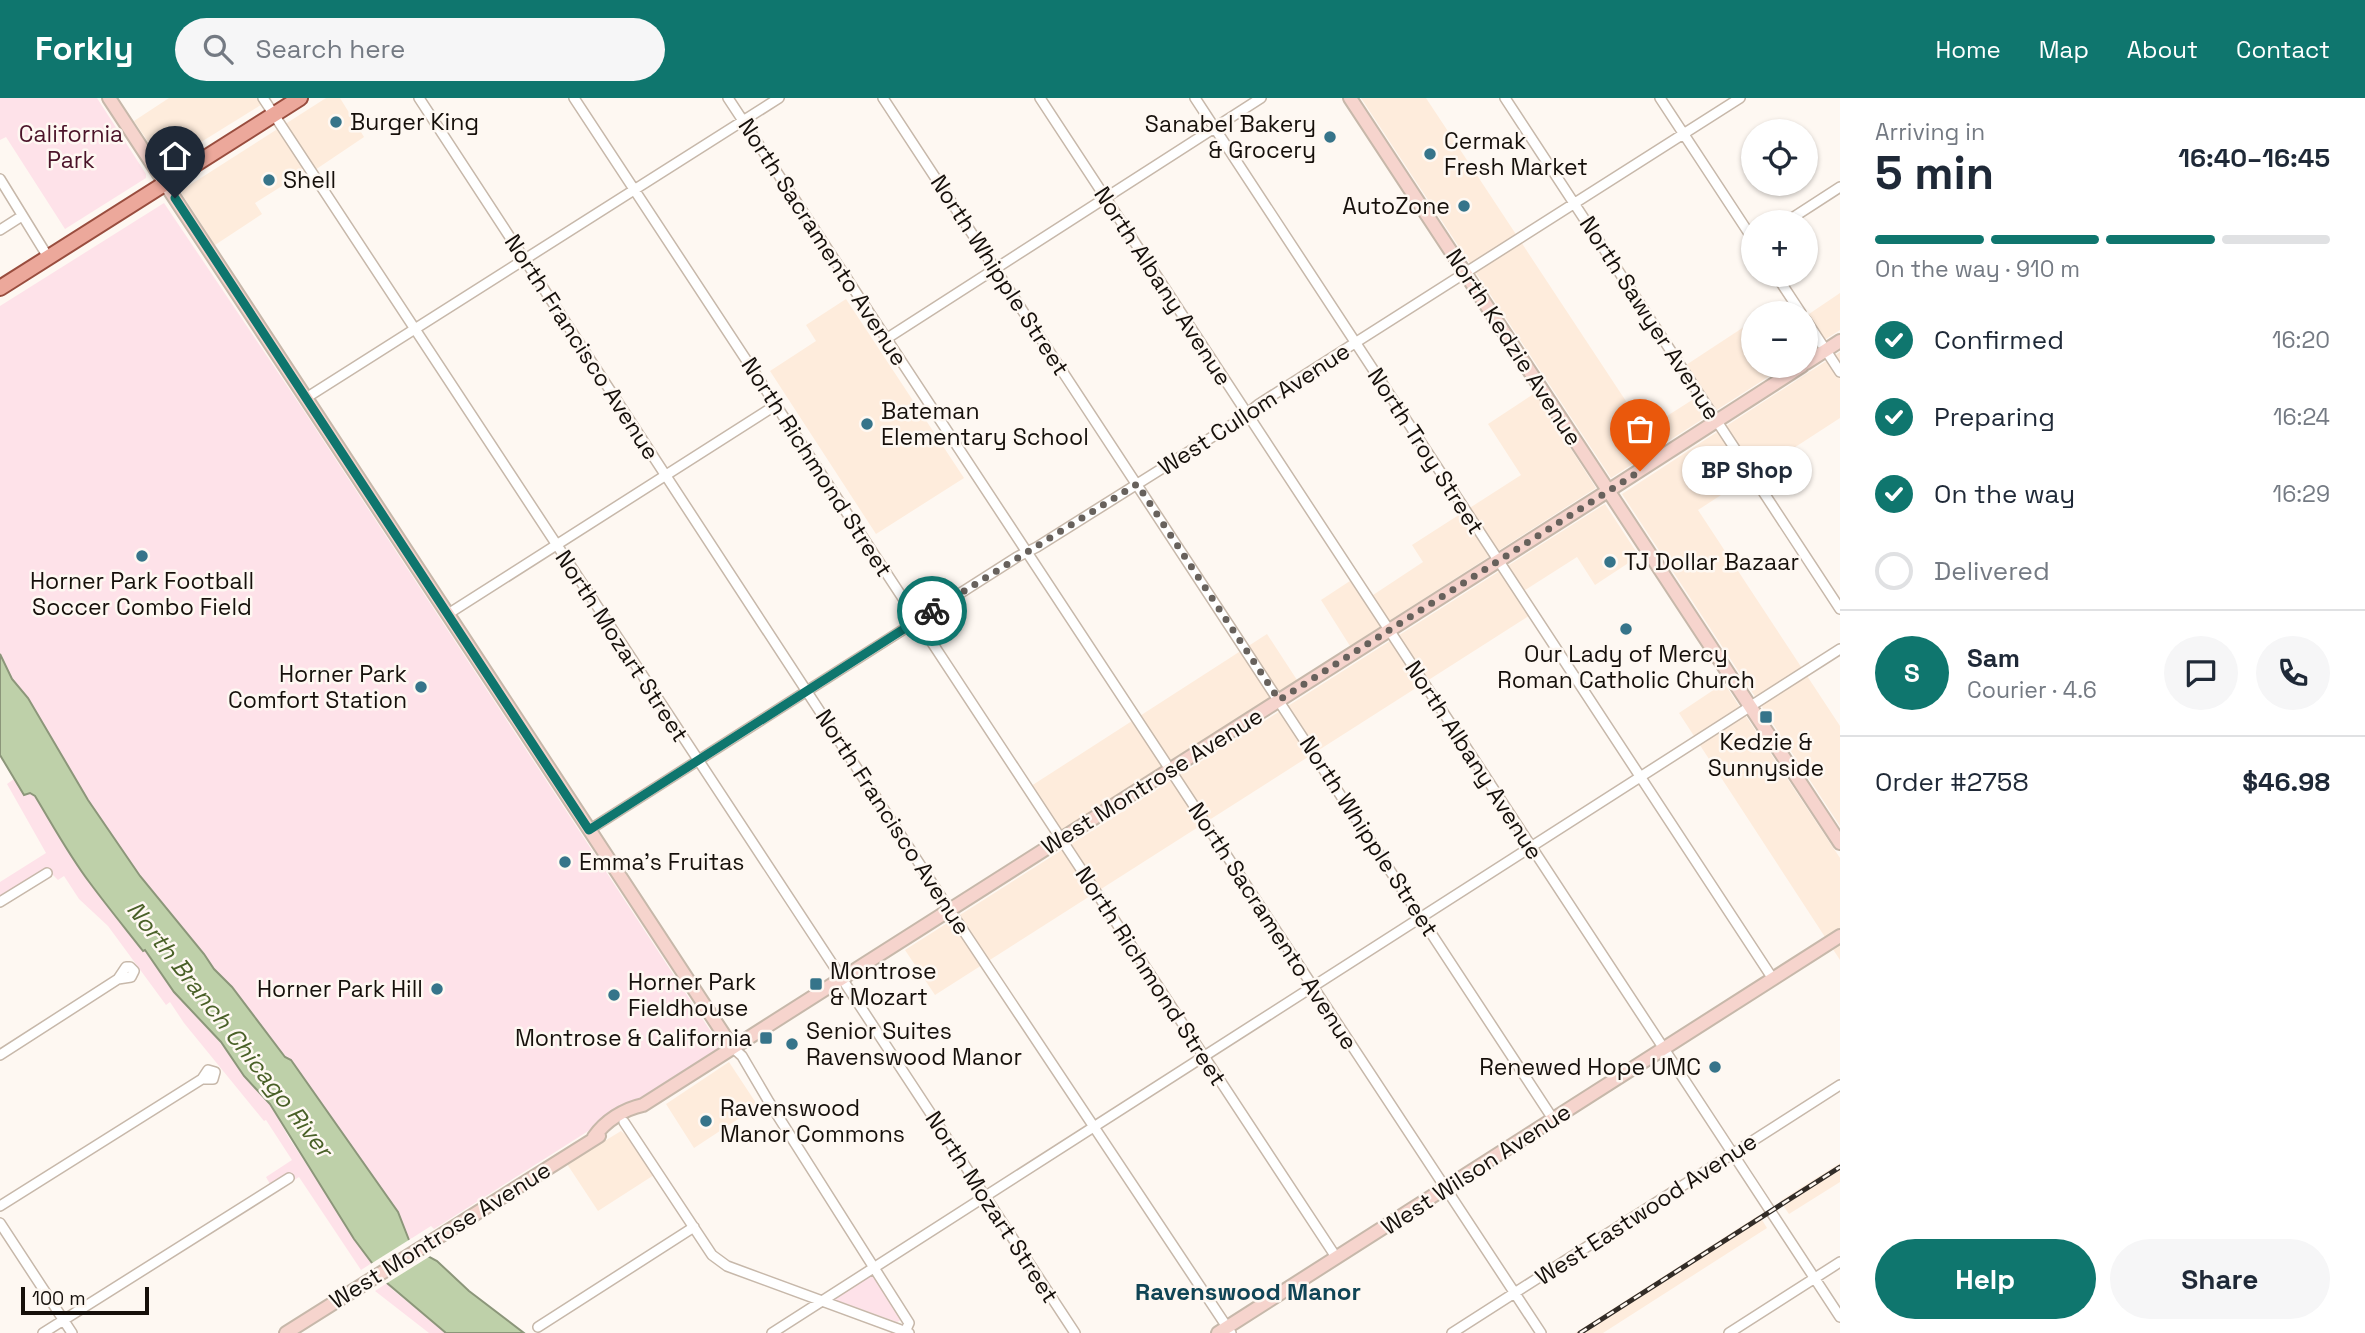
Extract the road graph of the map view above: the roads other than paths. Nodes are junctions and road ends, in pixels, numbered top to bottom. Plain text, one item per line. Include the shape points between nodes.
1 (109, 98) edge
2 (262, 98) edge
3 (300, 98) edge
4 (419, 98) edge
5 (574, 98) edge
6 (728, 98) edge
7 (779, 98) edge
8 (883, 98) edge
9 (1040, 98) edge
10 (1195, 98) edge
11 (1261, 98) edge
12 (1350, 98) edge
13 (1505, 98) edge
14 (1660, 98) edge
15 (1740, 98) edge
16 (273, 115) junction
17 (743, 121) junction
18 (1214, 128) junction
19 (1684, 134) junction
20 (0, 179) edge
21 (165, 183) junction
22 (1840, 187) edge
23 (635, 190) junction
24 (1105, 198) junction
25 (1575, 204) junction
26 (1805, 210) edge
27 (22, 216) junction
28 (1741, 220) edge
29 (0, 230) edge
30 (48, 257) junction
31 (525, 260) junction
32 (996, 269) junction
33 (1465, 274) junction
34 (0, 288) edge
35 (415, 330) junction
36 (1818, 338) edge
37 (886, 339) junction
38 (1840, 341) edge
39 (1356, 343) junction
40 (1826, 350) junction
41 (1818, 355) edge
42 (1840, 372) edge
43 (1782, 378) edge
44 (306, 398) junction
45 (776, 405) junction
46 (1247, 414) junction
47 (1716, 421) junction
48 (666, 475) junction
49 (1137, 484) junction
50 (1608, 491) junction
51 (556, 545) junction
52 (1027, 552) junction
53 (1498, 561) junction
54 (1840, 609) edge
55 (448, 614) junction
56 (918, 621) junction
57 (1389, 630) junction
58 (1840, 649) edge
59 (807, 691) junction
60 (1279, 700) junction
61 (1750, 707) junction
62 (698, 761) junction
63 (1170, 769) junction
64 (1640, 777) junction
65 (589, 830) junction
66 (1061, 839) junction
67 (1840, 843) edge
68 (1531, 847) junction
69 (47, 873) dead end
70 (0, 902) edge
71 (950, 909) junction
72 (1422, 918) junction
73 (1840, 936) edge
74 (841, 978) junction
75 (118, 979) dead end
76 (1773, 979) junction
77 (1314, 987) junction
78 (732, 1047) junction
79 (1664, 1049) junction
80 (0, 1055) edge
81 (1204, 1057) junction
82 (202, 1079) dead end
83 (1840, 1085) edge
84 (643, 1105) junction
85 (1553, 1119) junction
86 (628, 1123) junction
87 (1094, 1127) junction
88 (594, 1137) junction
89 (1732, 1154) junction
90 (289, 1178) dead end
91 (1446, 1188) junction
92 (985, 1197) junction
93 (0, 1206) edge
94 (0, 1223) edge
95 (694, 1227) junction
96 (1336, 1257) junction
97 (1840, 1262) edge
98 (875, 1267) junction
99 (1814, 1278) junction
100 (1515, 1293) junction
101 (821, 1301) junction
102 (1840, 1317) edge
103 (64, 1320) junction
104 (538, 1327) dead end
105 (292, 1331) edge
106 (1225, 1331) edge
107 (907, 1332) edge
108 (43, 1333) edge
109 (72, 1333) edge
110 (772, 1333) edge
111 (1075, 1333) edge
112 (1452, 1333) edge
113 (1541, 1333) edge
114 (1729, 1333) edge

1 - 21 main road
2 - 16 street, North Mozart Street
3 - 16 main road
4 - 31 street, North Francisco Avenue
5 - 23 street, North Richmond Street
6 - 17 street, North Sacramento Avenue
7 - 17 street
8 - 32 street, North Whipple Street
9 - 24 street, North Albany Avenue
10 - 18 street, North Troy Street
11 - 18 street
12 - 33 main road, North Kedzie Avenue
13 - 25 street, North Sawyer Avenue
14 - 19 street
15 - 19 street, West Cullom Avenue
16 - 21 main road
16 - 35 street, North Mozart Street
17 - 23 street
17 - 37 street, North Sacramento Avenue
18 - 24 street
18 - 39 street, North Troy Street
19 - 25 street, West Cullom Avenue
19 - 28 street
20 - 27 street
21 - 30 main road
21 - 44 main road
22 - 26 street
23 - 31 street
23 - 45 street, North Richmond Street
24 - 32 street
24 - 46 street, North Albany Avenue
25 - 33 street, West Cullom Avenue
25 - 47 street, North Sawyer Avenue
27 - 29 street
27 - 30 street
30 - 34 main road
31 - 35 street
31 - 48 street, North Francisco Avenue
32 - 37 street
32 - 49 street, North Whipple Street
33 - 39 street, West Cullom Avenue
33 - 50 main road, North Kedzie Avenue
35 - 44 street
35 - 51 street, North Mozart Street
36 - 40 street
37 - 52 street, North Sacramento Avenue
38 - 40 main road
39 - 46 street, West Cullom Avenue
39 - 53 street, North Troy Street
40 - 41 main road
40 - 42 street
43 - 47 main road, West Montrose Avenue
44 - 55 main road
45 - 48 street
45 - 56 street, North Richmond Street
46 - 49 street, West Cullom Avenue
46 - 57 street, North Albany Avenue
47 - 50 main road, West Montrose Avenue
47 - 54 street, North Sawyer Avenue
48 - 51 street
48 - 59 street, North Francisco Avenue
49 - 52 street, West Cullom Avenue
49 - 60 street, North Whipple Street
50 - 53 main road, West Montrose Avenue
50 - 61 main road, North Kedzie Avenue
51 - 55 street
51 - 62 street, North Mozart Street
52 - 56 street, West Cullom Avenue
52 - 63 street, North Sacramento Avenue
53 - 57 main road, West Montrose Avenue
53 - 64 street, North Troy Street
55 - 65 main road
56 - 59 street, West Cullom Avenue
56 - 66 street, North Richmond Street
57 - 60 main road, West Montrose Avenue
57 - 68 street, North Albany Avenue
58 - 61 street
59 - 62 street, West Cullom Avenue
59 - 71 street, North Francisco Avenue
60 - 63 main road, West Montrose Avenue
60 - 72 street, North Whipple Street
61 - 64 street
61 - 67 main road, North Kedzie Avenue
62 - 65 street, West Cullom Avenue
62 - 74 street, North Mozart Street
63 - 66 main road, West Montrose Avenue
63 - 77 street, North Sacramento Avenue
64 - 68 street
64 - 76 street, North Troy Street
65 - 78 main road
66 - 71 main road, West Montrose Avenue
66 - 81 street, North Richmond Street
68 - 72 street
68 - 79 street, North Albany Avenue
69 - 70 street
71 - 74 main road, West Montrose Avenue
71 - 87 street, North Francisco Avenue
72 - 77 street
72 - 85 street, North Whipple Street
73 - 76 main road, West Wilson Avenue
74 - 78 main road, West Montrose Avenue
74 - 92 street, North Mozart Street
75 - 80 street
76 - 79 main road, West Wilson Avenue
77 - 81 street
77 - 91 street, North Sacramento Avenue
78 - 84 main road, West Montrose Avenue
78 - 98 street
79 - 85 main road, West Wilson Avenue
79 - 89 street, North Albany Avenue
81 - 87 street
81 - 96 street, North Richmond Street
82 - 93 street
83 - 89 street, West Eastwood Avenue
84 - 86 main road, West Montrose Avenue
84 - 88 main road, West Montrose Avenue via 601,1126
85 - 91 main road, West Wilson Avenue
86 - 88 main road, West Montrose Avenue
86 - 95 street
87 - 92 street
87 - 106 street, North Francisco Avenue
88 - 105 main road, West Montrose Avenue
89 - 99 street, North Albany Avenue
89 - 100 street, West Eastwood Avenue
90 - 103 street
91 - 96 main road, West Wilson Avenue
91 - 100 street, North Sacramento Avenue
92 - 98 street
92 - 111 street, North Mozart Street
94 - 103 street
95 - 101 street via 712,1255 727,1266
95 - 104 street
96 - 106 main road, West Wilson Avenue
97 - 99 street
98 - 101 street
98 - 107 street via 909,1323
99 - 102 street, North Albany Avenue
99 - 114 street
100 - 112 street, West Eastwood Avenue
100 - 113 street, North Sacramento Avenue
101 - 107 street
101 - 110 street
103 - 108 street
103 - 109 street

